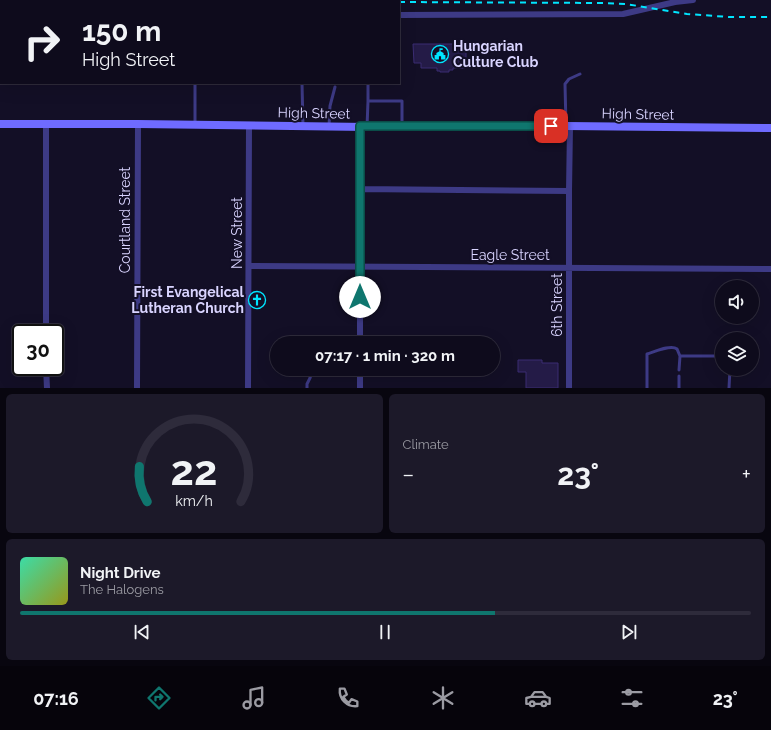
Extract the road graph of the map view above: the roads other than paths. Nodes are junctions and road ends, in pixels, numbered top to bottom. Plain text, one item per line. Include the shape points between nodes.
1 (693, 0) edge
2 (400, 15) edge
3 (580, 74) dead end
4 (195, 84) edge
5 (302, 84) edge
6 (368, 84) edge
7 (335, 87) dead end
8 (368, 101) junction
9 (0, 124) edge
10 (46, 124) junction
11 (138, 124) junction
12 (195, 125) junction
13 (249, 125) junction
14 (303, 126) junction
15 (329, 126) junction
16 (402, 126) junction
17 (568, 126) junction
18 (364, 127) junction
19 (771, 128) edge
20 (360, 189) junction
21 (569, 191) junction
22 (249, 266) junction
23 (360, 266) junction
24 (569, 268) junction
25 (771, 269) edge
26 (46, 324) edge
27 (360, 336) edge
28 (680, 356) junction
29 (715, 356) edge
30 (679, 370) dead end
31 (46, 376) edge
32 (311, 376) edge
33 (360, 376) edge
34 (679, 376) dead end
35 (730, 376) edge
36 (46, 388) edge
37 (136, 388) edge
38 (248, 388) edge
39 (307, 388) edge
40 (360, 388) edge
41 (569, 388) edge
42 (647, 388) edge
43 (679, 388) edge
44 (729, 388) edge

1 - 2 street via 623,14
3 - 17 lane via 565,84
4 - 12 lane
5 - 14 lane
6 - 8 lane
7 - 15 lane via 330,106
8 - 16 lane via 402,100
8 - 18 lane
9 - 10 street, High Street
10 - 11 street, High Street
10 - 26 street
11 - 12 street, High Street
11 - 37 street, Courtland Street
12 - 13 street, High Street
13 - 14 street, High Street
13 - 22 street, New Street
14 - 15 street, High Street
15 - 18 street, High Street
16 - 17 street, High Street
16 - 18 street, High Street
17 - 19 street, High Street
17 - 21 street, 6th Street
18 - 20 street
20 - 21 street
20 - 23 street
21 - 24 street, 6th Street
22 - 23 street, Eagle Street
22 - 38 street, New Street
23 - 24 street, Eagle Street
23 - 27 street
24 - 25 street, Eagle Street
24 - 41 street, 6th Street
28 - 29 lane
28 - 30 lane
28 - 42 lane via 676,348 672,347 647,354
31 - 36 street
32 - 39 lane
33 - 40 street
34 - 43 lane
35 - 44 lane

